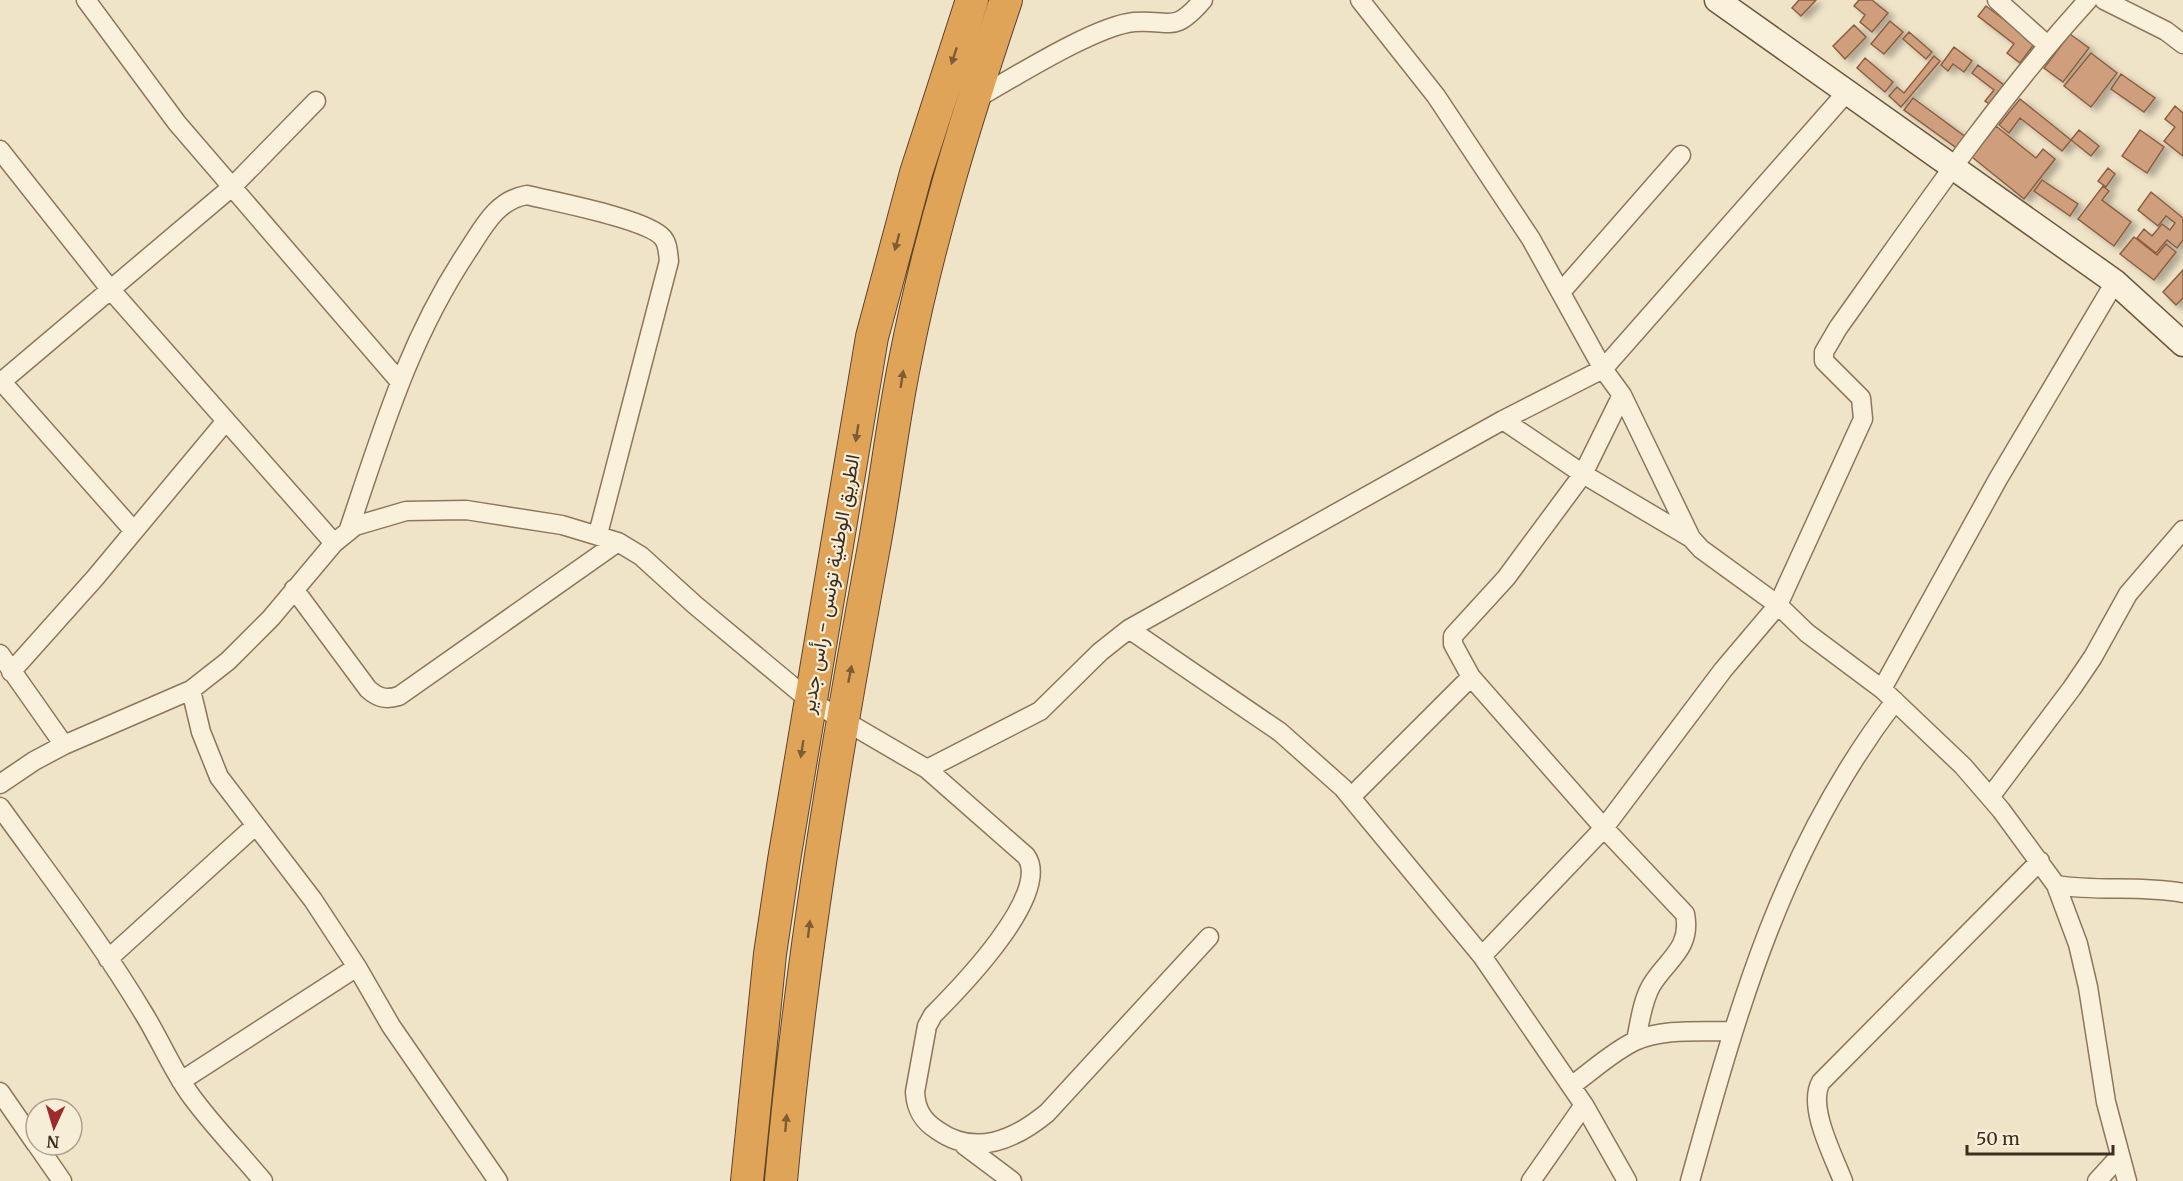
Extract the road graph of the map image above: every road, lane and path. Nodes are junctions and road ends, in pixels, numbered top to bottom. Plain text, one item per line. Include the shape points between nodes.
1 (86, 0) edge
2 (972, 0) edge
3 (1006, 0) edge
4 (1203, 0) edge
5 (1360, 0) edge
6 (1996, 0) edge
7 (2088, 0) edge
8 (2104, 0) edge
9 (1723, 2) edge
10 (2183, 44) edge
11 (2047, 45) junction
12 (1846, 93) junction
13 (316, 101) dead end
14 (972, 101) junction
15 (0, 150) edge
16 (1681, 155) dead end
17 (1953, 167) junction
18 (233, 186) junction
19 (2115, 282) junction
20 (110, 289) junction
21 (1561, 292) junction
22 (2183, 344) edge
23 (1603, 369) junction
24 (1, 382) edge
25 (400, 382) junction
26 (1622, 396) junction
27 (1503, 420) junction
28 (225, 422) junction
29 (1582, 474) junction
30 (134, 530) junction
31 (2183, 530) edge
32 (598, 534) junction
33 (341, 537) junction
34 (1691, 538) junction
35 (618, 542) junction
36 (294, 590) junction
37 (1778, 605) junction
38 (1129, 629) junction
39 (0, 654) edge
40 (11, 672) junction
41 (1472, 677) junction
42 (191, 690) junction
43 (1889, 695) junction
44 (809, 700) junction
45 (841, 717) junction
46 (64, 746) junction
47 (927, 769) junction
48 (0, 784) edge
49 (1351, 797) junction
50 (1990, 797) junction
51 (0, 807) edge
52 (255, 826) junction
53 (1604, 828) junction
54 (2040, 861) junction
55 (2056, 885) junction
56 (2183, 893) edge
57 (1209, 937) dead end
58 (1482, 956) junction
59 (108, 959) junction
60 (357, 967) junction
61 (1732, 1031) junction
62 (1636, 1040) junction
63 (181, 1081) junction
64 (1571, 1086) junction
65 (0, 1092) edge
66 (1584, 1105) junction
67 (24, 1127) edge
68 (964, 1145) junction
69 (45, 1157) edge
70 (2119, 1157) junction
71 (62, 1181) edge
72 (263, 1181) edge
73 (498, 1181) edge
74 (747, 1181) edge
75 (781, 1181) edge
76 (1012, 1181) edge
77 (1531, 1181) edge
78 (1628, 1181) edge
79 (1690, 1181) edge
80 (1843, 1181) edge
81 (2097, 1181) edge
82 (2127, 1181) edge

1 - 18 street via 177,123
2 -> 44 highway, الطريق الوطنية تونس - رأس جدير via 916,173 872,337
3 - 14 highway, الطريق الوطنية تونس - رأس جدير
4 - 14 street via 1180,22 1135,22 1080,42
5 - 21 street via 1437,96 1532,239
6 - 11 street
7 - 11 street
8 - 10 street via 2166,31
9 - 12 street
11 - 17 street
12 - 17 street
12 - 23 street
13 - 18 street
45 -> 14 highway, الطريق الوطنية تونس - رأس جدير via 905,361 940,210
15 - 20 street
16 - 21 street
17 - 19 street
17 - 37 street via 1824,352 1824,361 1861,398 1863,419
18 - 20 street
18 - 25 street
19 - 22 street
19 - 43 street via 1998,478
20 - 24 street
20 - 28 street
21 - 23 street
23 - 26 street
23 - 27 street
24 - 30 street
25 - 32 street via 420,332 445,286 491,215 512,197 527,195 644,225 657,232 665,240 669,261
25 - 33 street
26 - 29 street
26 - 34 street
27 - 29 street
27 - 38 street
28 - 30 street
28 - 33 street
29 - 34 street
29 - 41 street via 1506,578 1456,629 1453,644
30 - 40 street
31 - 50 street via 2128,594 2073,688
32 - 33 street via 509,516 437,508 406,511 355,526
32 - 35 street
33 - 36 street
34 - 37 street
35 - 36 street via 391,699 368,689
35 - 44 street via 641,556
36 - 42 street via 235,654
37 - 43 street
37 - 53 street
38 - 47 street via 1040,711
38 - 49 street via 1280,732
39 - 40 street
40 - 46 street
41 - 49 street
41 - 53 street
42 - 46 street
42 - 52 street via 201,732 219,777
43 - 50 street
43 - 61 street via 1822,812 1785,888 1758,951
44 - 45 street
44 -> 74 highway, الطريق الوطنية تونس - رأس جدير via 771,954
45 - 47 street
75 -> 45 highway, الطريق الوطنية تونس - رأس جدير via 791,1067
46 - 48 street
47 - 68 street via 1026,856 1033,871 1030,887 998,942 927,1026 915,1102 927,1123
49 - 58 street
50 - 54 street
51 - 59 street
52 - 59 street
52 - 60 street via 313,900
53 - 58 street
53 - 62 street via 1685,914 1688,927 1685,941 1646,998
54 - 55 street
54 - 80 street via 1821,1082 1815,1105
55 - 56 street
55 - 70 street via 2078,944 2088,987
57 - 68 street via 1047,1113 1018,1133
58 - 64 street
59 - 63 street via 146,1015
60 - 63 street
60 - 73 street via 391,1026
61 - 62 street via 1683,1032
61 - 79 street
62 - 64 street
63 - 72 street
64 - 66 street
65 - 67 street
66 - 77 street
66 - 78 street
68 - 76 street
69 - 71 street
70 - 81 street
70 - 82 street

